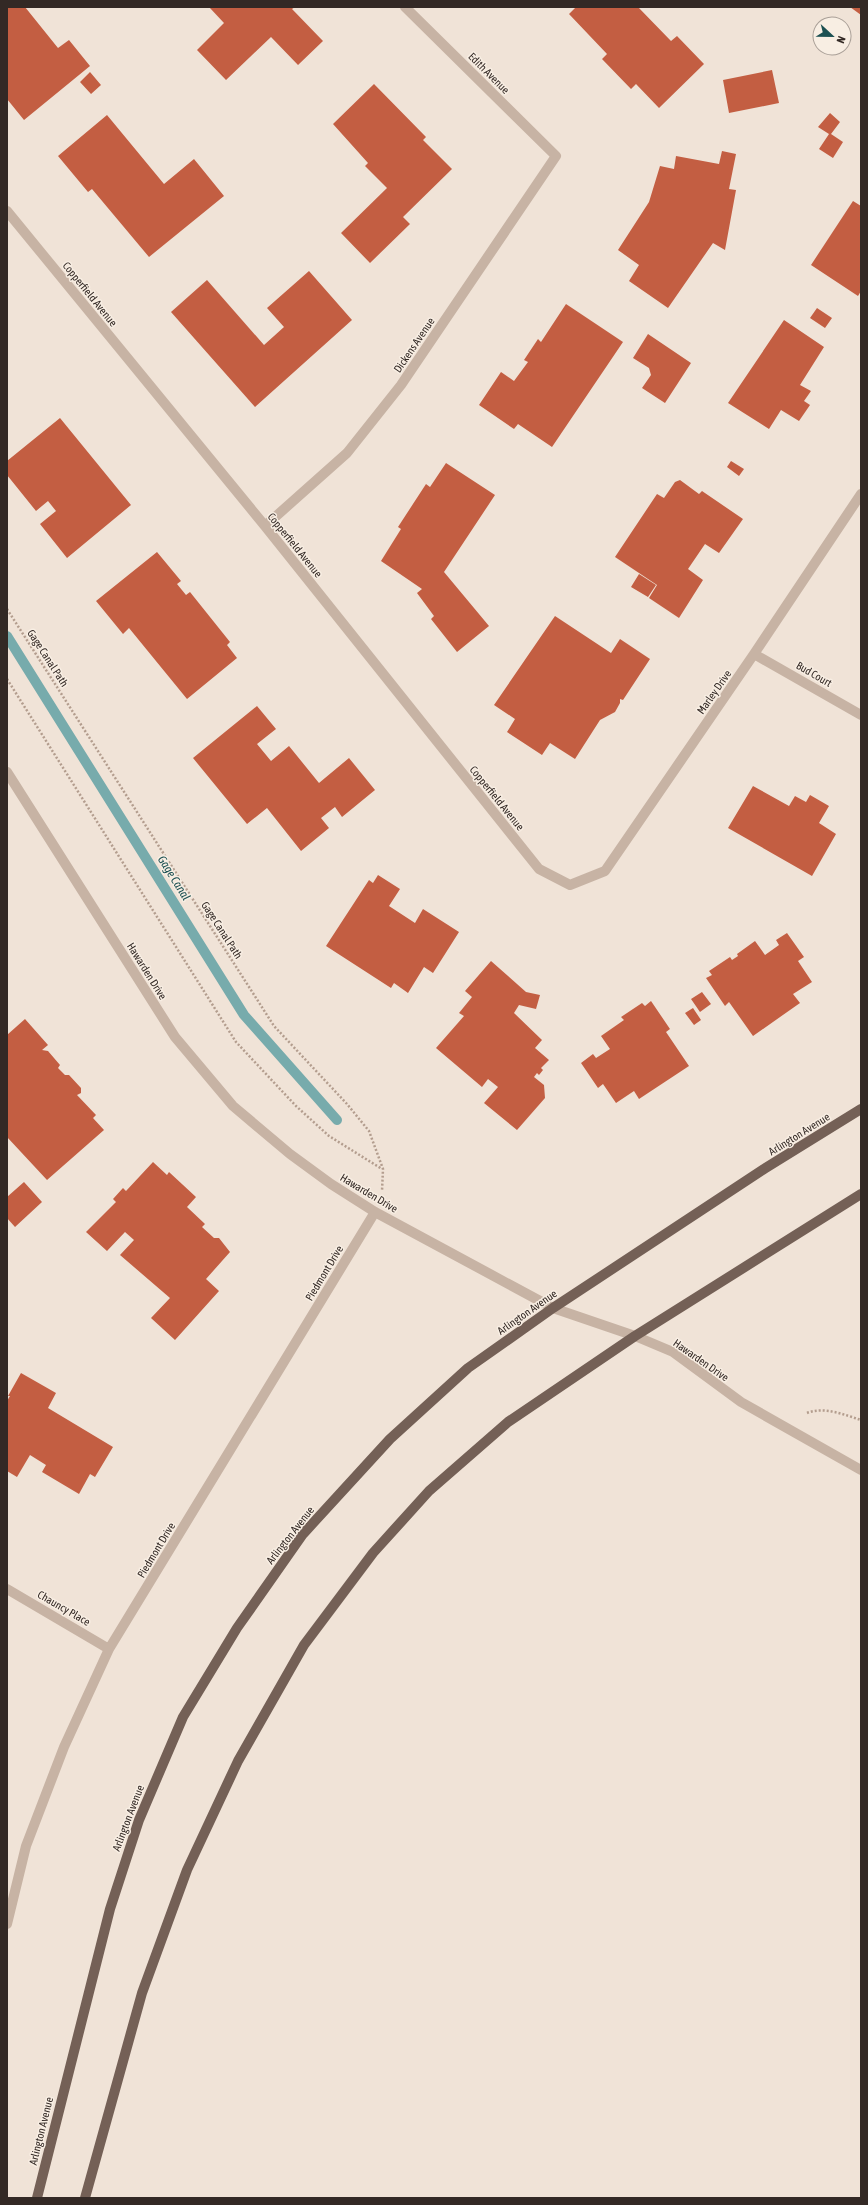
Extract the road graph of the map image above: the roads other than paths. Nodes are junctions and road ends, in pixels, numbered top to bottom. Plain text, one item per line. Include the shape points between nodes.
1 (405, 7) edge
2 (556, 156) joint
3 (7, 211) edge
4 (861, 494) edge
5 (265, 526) junction
6 (754, 654) junction
7 (861, 715) edge
8 (7, 772) edge
9 (570, 885) joint
10 (861, 1109) edge
11 (861, 1194) edge
12 (375, 1212) junction
13 (553, 1308) junction
14 (634, 1336) junction
15 (861, 1470) edge
16 (7, 1589) edge
17 (110, 1649) junction
18 (7, 1924) edge
19 (37, 2198) edge
20 (85, 2198) edge

1 - 2 street, Edith Avenue
2 - 5 street, Dickens Avenue via 396,391 347,453
3 - 5 street, Copperfield Avenue
4 - 6 street, Marley Drive
5 - 9 street, Copperfield Avenue via 539,869
6 - 7 street, Bud Court
6 - 9 street, Marley Drive via 605,870
8 - 12 street, Hawarden Drive via 175,1037 233,1106 331,1184
10 - 13 main road, Arlington Avenue via 764,1169
11 - 14 main road
12 - 13 street, Hawarden Drive
12 - 17 street, Piedmont Drive
13 - 14 street, Hawarden Drive
13 - 19 main road, Arlington Avenue via 468,1368 390,1439 309,1528 237,1628 183,1717 139,1820 110,1909
14 - 15 street, Hawarden Drive via 674,1352 741,1402
14 - 20 main road via 508,1422 429,1491 373,1553 304,1645 238,1761 187,1870 142,1993
16 - 17 street, Chauncy Place
17 - 18 street, Piedmont Drive via 64,1747 26,1846

